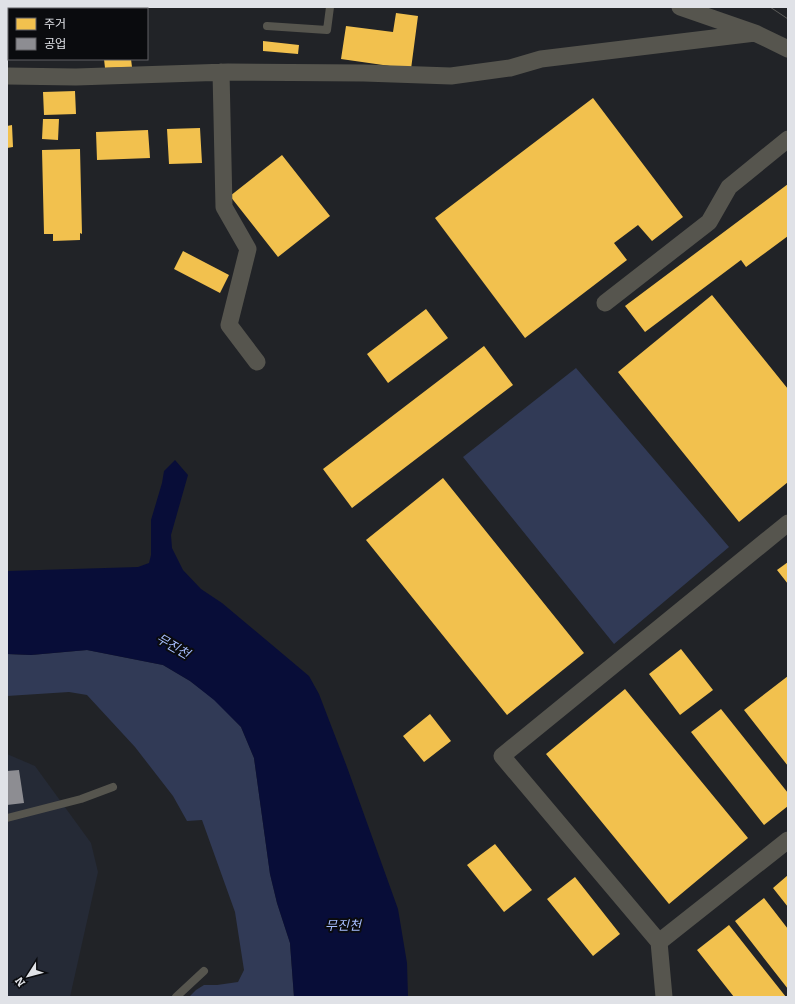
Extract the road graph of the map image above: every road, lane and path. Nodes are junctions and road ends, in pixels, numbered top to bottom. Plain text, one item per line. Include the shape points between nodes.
1 (330, 7) edge
2 (680, 7) edge
3 (267, 26) dead end
4 (755, 33) junction
5 (788, 50) edge
6 (221, 72) junction
7 (7, 76) edge
8 (788, 139) edge
9 (605, 303) dead end
10 (257, 362) dead end
11 (788, 523) edge
12 (113, 787) dead end
13 (7, 818) edge
14 (788, 840) edge
15 (659, 942) junction
16 (204, 971) dead end
17 (176, 997) edge
18 (664, 997) edge

1 - 3 lane via 326,30
2 - 4 street
4 - 5 street
4 - 6 street via 541,60 510,68 451,76
6 - 7 street via 76,77
6 - 10 street via 224,206 248,249 229,325
8 - 9 street via 729,188 710,222
11 - 15 street via 502,756
12 - 13 lane via 81,799
14 - 15 street
15 - 18 street
16 - 17 lane

